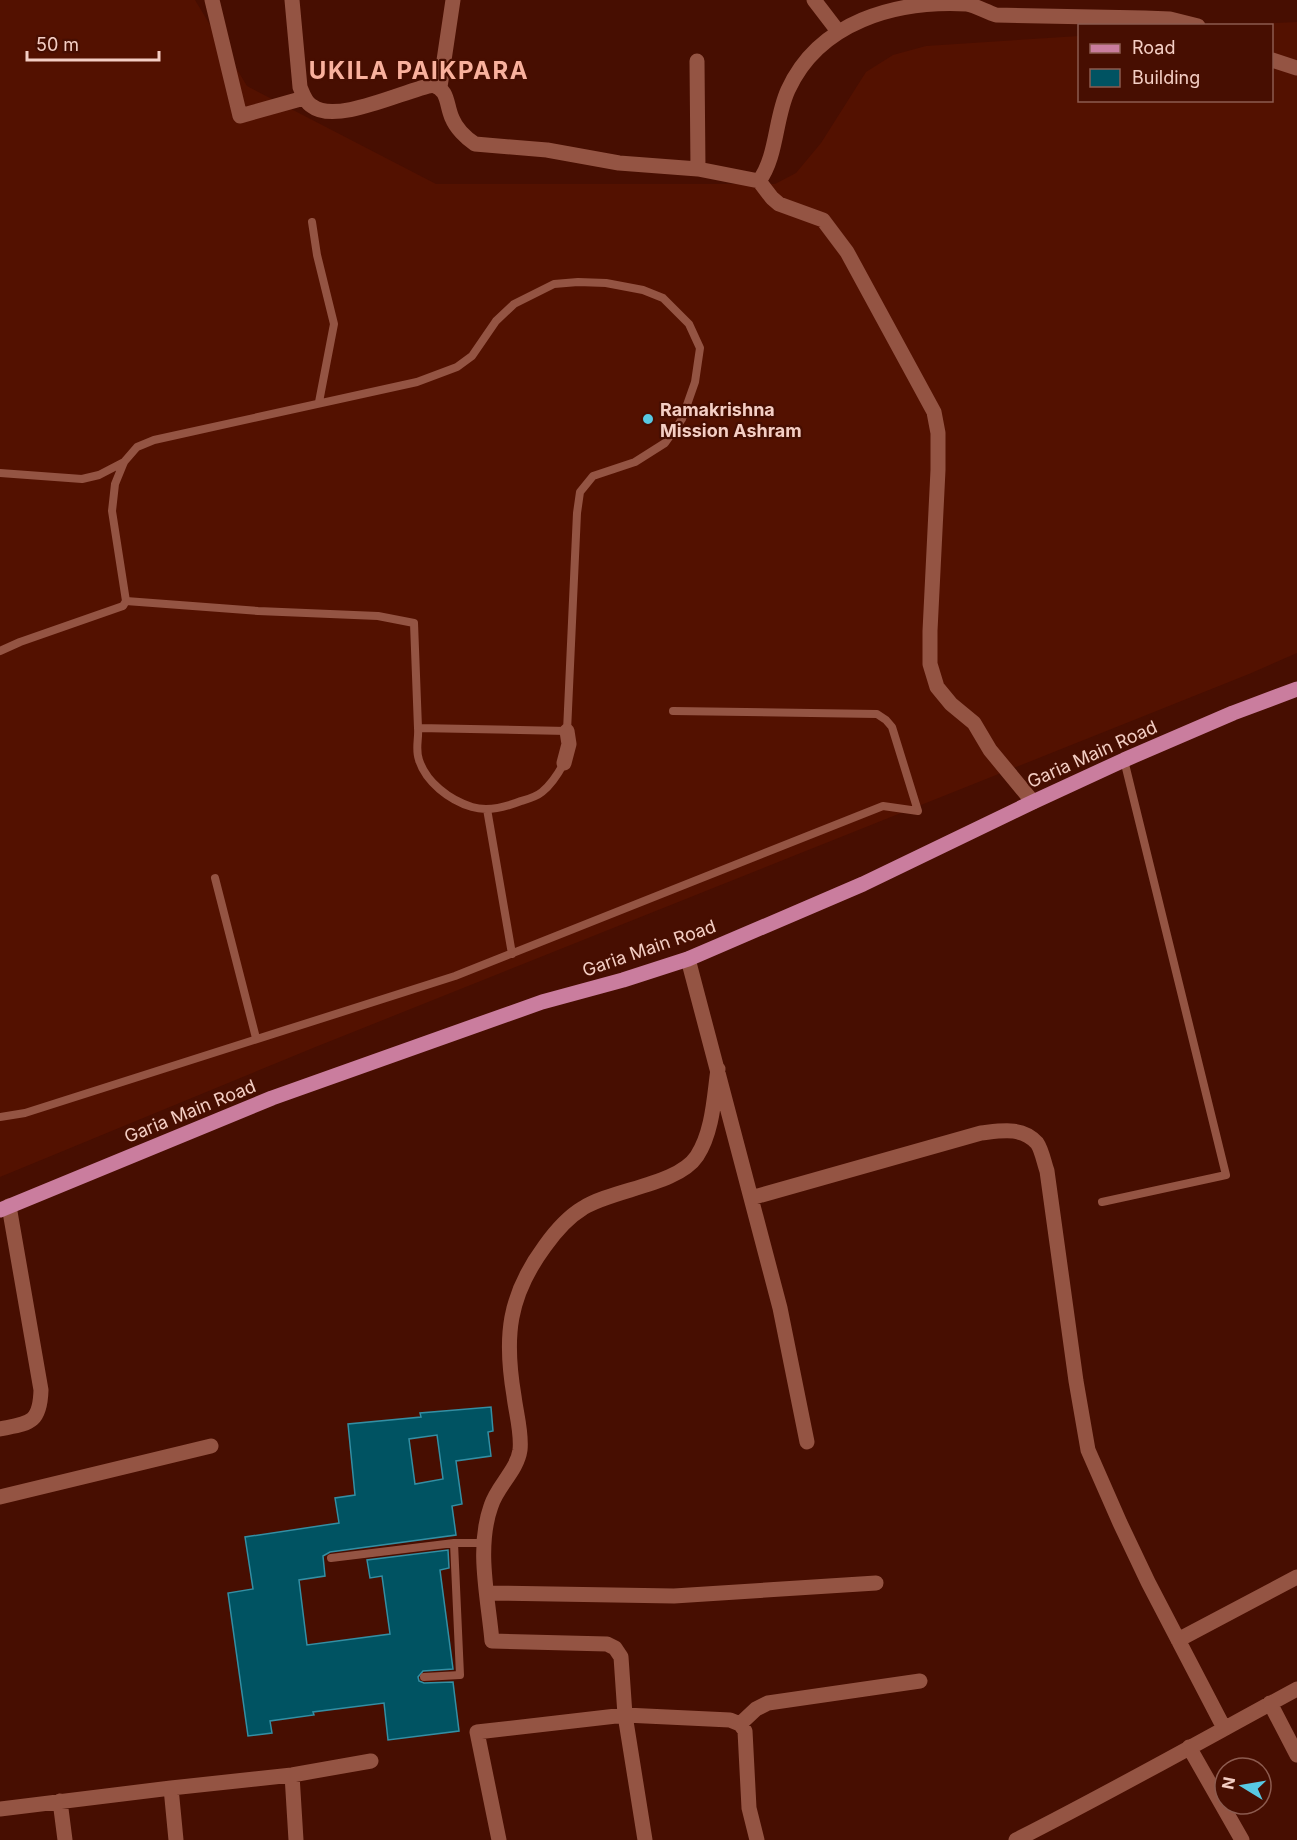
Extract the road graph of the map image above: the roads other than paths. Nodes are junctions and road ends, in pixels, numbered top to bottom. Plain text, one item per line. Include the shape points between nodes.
1 (212, 0) edge
2 (292, 0) edge
3 (453, 0) edge
4 (814, 0) edge
5 (970, 2) edge
6 (1190, 24) edge
7 (837, 30) junction
8 (1273, 60) edge
9 (697, 61) dead end
10 (1297, 68) edge
11 (440, 87) junction
12 (304, 98) junction
13 (698, 169) junction
14 (759, 181) junction
15 (312, 222) dead end
16 (319, 402) junction
17 (124, 462) junction
18 (0, 472) edge
19 (126, 601) junction
20 (0, 651) edge
21 (1297, 689) edge
22 (673, 711) dead end
23 (418, 728) junction
24 (567, 731) junction
25 (1124, 760) junction
26 (564, 763) joint
27 (1033, 802) junction
28 (487, 809) junction
29 (215, 878) dead end
30 (512, 954) junction
31 (688, 959) junction
32 (256, 1038) junction
33 (718, 1069) junction
34 (0, 1117) edge
35 (751, 1198) junction
36 (1102, 1202) dead end
37 (5, 1208) edge
38 (0, 1429) edge
39 (807, 1443) dead end
40 (211, 1446) dead end
41 (0, 1497) edge
42 (484, 1543) junction
43 (454, 1544) junction
44 (331, 1558) dead end
45 (1297, 1577) edge
46 (876, 1583) dead end
47 (487, 1593) junction
48 (1178, 1640) junction
49 (424, 1677) dead end
50 (920, 1680) dead end
51 (1297, 1689) edge
52 (1270, 1704) junction
53 (626, 1715) junction
54 (740, 1724) junction
55 (1224, 1728) junction
56 (1189, 1748) junction
57 (1297, 1755) edge
58 (371, 1761) dead end
59 (292, 1775) junction
60 (171, 1788) junction
61 (60, 1801) junction
62 (0, 1809) edge
63 (65, 1840) edge
64 (176, 1840) edge
65 (296, 1840) edge
66 (499, 1840) edge
67 (645, 1840) edge
68 (757, 1840) edge
69 (1016, 1840) edge
70 (1242, 1840) edge

1 - 12 street via 240,116
2 - 12 street
3 - 11 street
4 - 7 street
5 - 6 street via 977,9 996,15 1153,18
5 - 7 street via 893,5
7 - 14 street via 819,44 787,92 767,167
8 - 10 street
9 - 13 street
11 - 12 street via 422,87 338,112 312,107
11 - 13 street via 457,126 476,144
13 - 14 street
14 - 27 street via 779,204 823,220 834,232 934,412 938,470 930,664 937,687 974,723 990,750
15 - 16 lane via 334,324
16 - 17 lane via 154,440 137,447
16 - 24 lane via 417,382 457,367 472,356 496,321 514,304 554,284 606,283 643,290 663,298 689,324 700,348 695,382 682,419 665,442 635,462 593,476 580,492
17 - 18 lane via 82,479
17 - 19 lane via 115,484 112,511
19 - 20 lane via 119,608
19 - 23 lane via 378,616 414,623
21 - 25 main road, Garia Main Road
22 - 30 lane via 877,714 892,727 918,811 883,806
23 - 24 lane
23 - 28 lane via 418,759 427,776 445,794 472,807
24 - 26 street via 569,744
25 - 27 main road, Garia Main Road
25 - 36 lane via 1226,1175
26 - 28 lane via 540,794 506,807
27 - 31 main road, Garia Main Road via 862,884
28 - 30 lane
29 - 32 lane
30 - 32 lane via 455,976
31 - 33 street
31 - 37 main road, Garia Main Road via 542,1002 272,1098
32 - 34 lane via 25,1113
33 - 35 street
33 - 42 street via 711,1119 703,1145 691,1165 582,1208 545,1246 524,1279 511,1313 508,1345 520,1452 491,1503
35 - 39 street via 780,1308
35 - 48 street via 981,1133 1007,1130 1025,1134 1038,1144 1047,1171 1088,1450
37 - 38 street via 41,1390 40,1408 30,1422
40 - 41 street
42 - 43 lane
42 - 47 street
43 - 44 lane
43 - 49 lane via 459,1675
45 - 48 street
46 - 47 street via 674,1596
47 - 53 street via 492,1641 607,1644 615,1648 621,1657
48 - 55 street
50 - 54 street via 768,1703
51 - 52 street
52 - 55 street
52 - 57 street
53 - 54 street via 730,1720
53 - 66 street via 477,1732
53 - 67 street
54 - 68 street via 746,1731 749,1808
55 - 56 street
56 - 69 street
56 - 70 street
58 - 59 street
59 - 60 street
59 - 65 street
60 - 61 street
60 - 64 street
61 - 62 street
61 - 63 street

